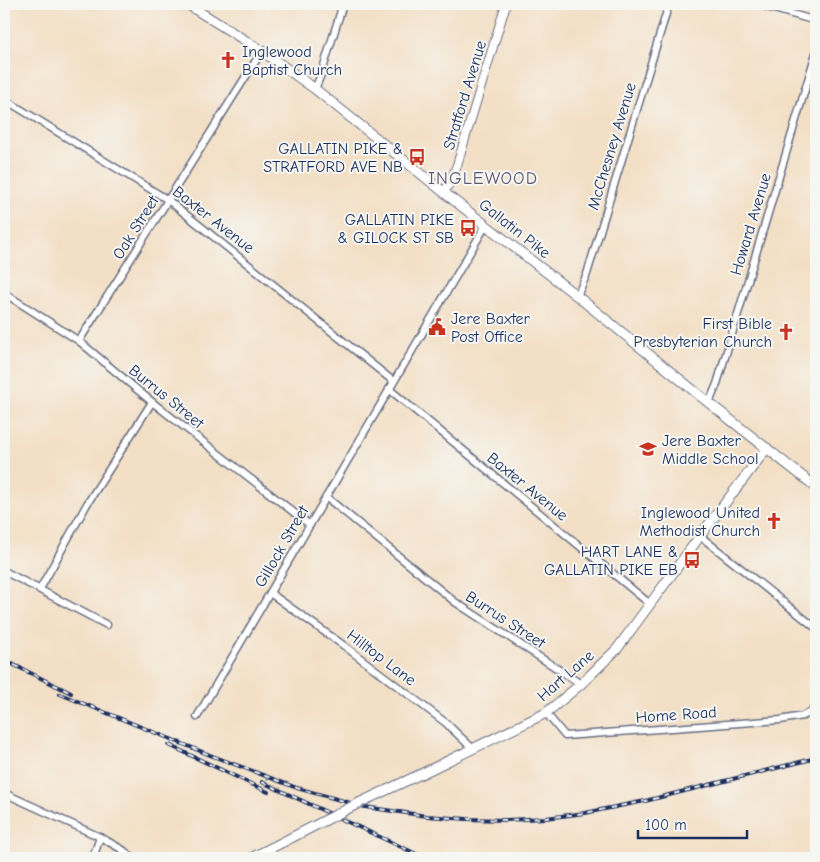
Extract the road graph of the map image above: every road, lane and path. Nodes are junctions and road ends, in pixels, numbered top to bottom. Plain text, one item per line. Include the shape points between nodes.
1 (187, 4) edge
2 (343, 4) edge
3 (506, 4) edge
4 (669, 4) edge
5 (757, 4) edge
6 (816, 21) edge
7 (262, 51) junction
8 (816, 53) edge
9 (315, 89) junction
10 (4, 99) edge
11 (444, 192) junction
12 (168, 200) junction
13 (486, 225) junction
14 (4, 293) edge
15 (577, 296) junction
16 (79, 341) junction
17 (393, 381) junction
18 (389, 389) junction
19 (152, 402) junction
20 (709, 403) junction
21 (767, 448) junction
22 (816, 487) edge
23 (326, 497) junction
24 (310, 525) junction
25 (700, 536) junction
26 (4, 571) edge
27 (40, 589) junction
28 (270, 593) junction
29 (650, 604) junction
30 (107, 625) dead end
31 (816, 628) edge
32 (581, 684) junction
33 (816, 709) edge
34 (546, 713) junction
35 (197, 717) dead end
36 (473, 749) junction
37 (4, 793) edge
38 (100, 837) junction
39 (93, 858) edge
40 (133, 858) edge
41 (251, 858) edge

1 - 7 main road, Gallatin Pike
2 - 9 street
3 - 11 street, Stratford Avenue via 451,181
4 - 15 street, McChesney Avenue
5 - 6 street
7 - 9 main road, Gallatin Pike
7 - 12 street, Oak Street
8 - 20 street, Howard Avenue
9 - 11 main road, Gallatin Pike
10 - 12 street, Baxter Avenue
11 - 13 main road, Gallatin Pike
12 - 16 street, Oak Street
12 - 17 street, Baxter Avenue
13 - 15 main road, Gallatin Pike
13 - 17 street
14 - 16 street, Burrus Street
15 - 20 main road, Gallatin Pike
16 - 19 street, Burrus Street
17 - 18 street, Gillock Street
18 - 23 street, Gillock Street
18 - 29 street, Baxter Avenue
19 - 24 street, Burrus Street
19 - 27 street via 87,504
20 - 21 main road, Gallatin Pike
21 - 22 main road, Gallatin Pike
21 - 25 main road, Hart Lane
23 - 24 street, Gillock Street
23 - 32 street, Burrus Street via 455,602
24 - 28 street, Gillock Street
25 - 29 main road, Hart Lane
25 - 31 street
26 - 27 street
27 - 30 street
28 - 35 street, Gillock Street
28 - 36 street, Hilltop Lane via 446,723
29 - 32 main road, Hart Lane via 617,649
32 - 34 main road, Hart Lane
33 - 34 street, Home Road via 803,716 780,720 565,736
34 - 36 main road, Hart Lane
36 - 41 main road, Hart Lane, bridge
37 - 38 street
38 - 39 street
38 - 40 street

